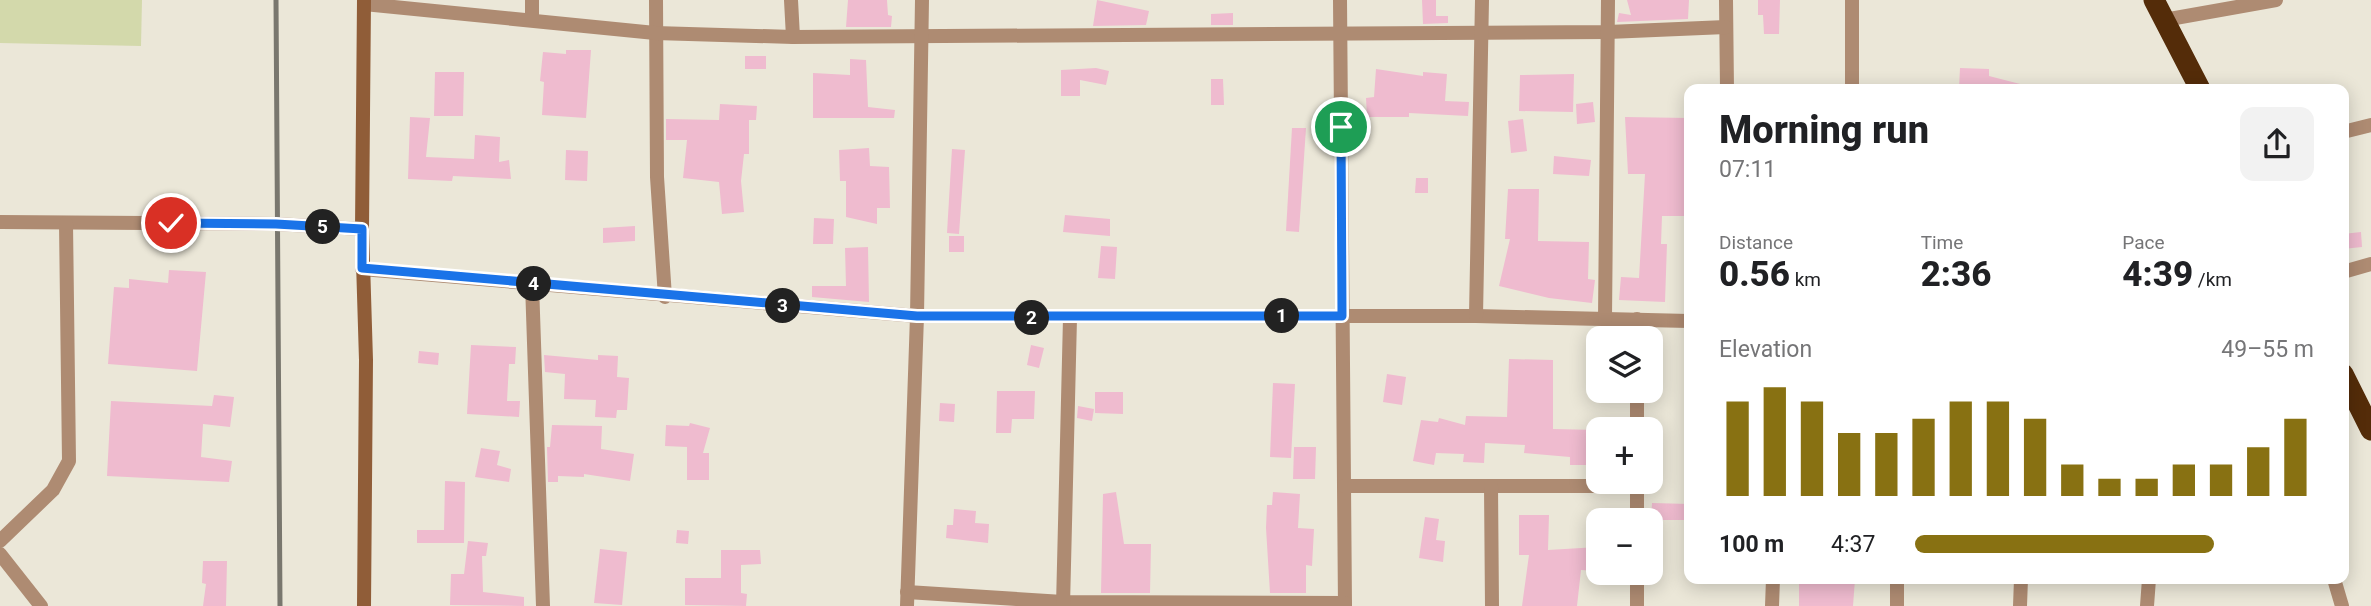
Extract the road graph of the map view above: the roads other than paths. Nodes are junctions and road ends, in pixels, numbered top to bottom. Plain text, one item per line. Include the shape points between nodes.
1 (532, 0) edge
2 (656, 0) edge
3 (791, 0) edge
4 (922, 0) edge
5 (1340, 0) edge
6 (1482, 0) edge
7 (1608, 0) edge
8 (1726, 0) edge
9 (1852, 0) edge
10 (2154, 0) edge
11 (2276, 0) edge
12 (364, 2) edge
13 (532, 19) junction
14 (2164, 20) junction
15 (1726, 27) junction
16 (1340, 32) junction
17 (1608, 32) junction
18 (655, 33) junction
19 (1482, 33) junction
20 (793, 37) junction
21 (923, 37) junction
22 (1727, 84) edge
23 (1852, 84) edge
24 (2197, 84) edge
25 (2371, 125) edge
26 (2349, 130) edge
27 (0, 222) edge
28 (66, 223) junction
29 (362, 229) junction
30 (2371, 264) edge
31 (362, 268) junction
32 (2349, 270) edge
33 (531, 284) junction
34 (665, 296) junction
35 (917, 316) junction
36 (1342, 316) junction
37 (1475, 316) junction
38 (1070, 318) junction
39 (1605, 319) junction
40 (1637, 319) junction
41 (1684, 321) edge
42 (1637, 326) edge
43 (2349, 386) edge
44 (2371, 430) edge
45 (1586, 485) edge
46 (1344, 486) junction
47 (1491, 486) junction
48 (0, 541) edge
49 (0, 554) edge
50 (1773, 584) edge
51 (1897, 584) edge
52 (2021, 584) edge
53 (2149, 584) edge
54 (2336, 584) edge
55 (1637, 585) edge
56 (907, 599) edge
57 (1063, 604) edge
58 (1196, 604) edge
59 (1345, 605) edge
60 (41, 606) edge
61 (364, 606) edge
62 (543, 606) edge
63 (1492, 606) edge
64 (1637, 606) edge
65 (1772, 606) edge
66 (1897, 606) edge
67 (2020, 606) edge
68 (2147, 606) edge
69 (2343, 606) edge

1 - 13 street
2 - 18 street
3 - 20 street
4 - 21 street
5 - 16 street
6 - 19 street
7 - 17 street
8 - 15 street
9 - 23 street
10 - 14 highway
11 - 14 street
12 - 13 street
12 - 29 street
13 - 18 street
14 - 24 highway
15 - 17 street
15 - 22 street
16 - 19 street
16 - 21 street
16 - 36 street
17 - 19 street
17 - 39 street
18 - 20 street
18 - 34 street
19 - 37 street
20 - 21 street
21 - 35 street
25 - 26 street
27 - 28 street
28 - 29 street
28 - 48 street via 69,461 53,489
29 - 31 street
30 - 32 street
31 - 33 street
31 - 61 street
33 - 34 street
33 - 62 street
34 - 35 street
35 - 38 street
35 - 56 street
36 - 37 street
36 - 38 street
36 - 46 street
37 - 39 street
38 - 57 street
39 - 40 street
40 - 41 street
40 - 42 street
43 - 44 highway
45 - 47 street
46 - 47 street
46 - 59 street
47 - 63 street
49 - 60 street
50 - 65 street
51 - 66 street
52 - 67 street
53 - 68 street
54 - 69 street
55 - 64 street
56 - 57 street
57 - 58 street
58 - 59 street

